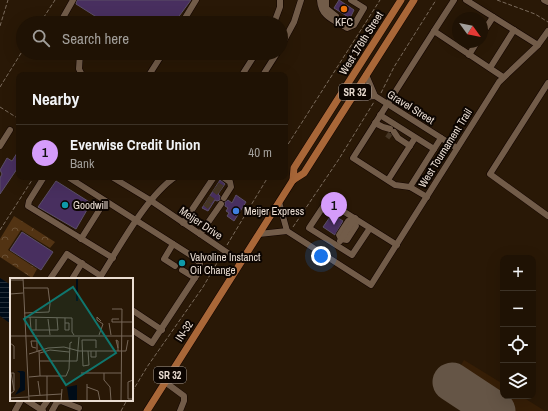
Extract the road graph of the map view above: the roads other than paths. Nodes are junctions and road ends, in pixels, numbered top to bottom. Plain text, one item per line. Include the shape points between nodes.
1 (73, 0) edge
2 (196, 0) edge
3 (280, 0) edge
4 (301, 0) edge
5 (320, 0) edge
6 (326, 0) edge
7 (351, 0) edge
8 (401, 0) edge
9 (414, 0) edge
10 (454, 0) edge
11 (466, 0) edge
12 (544, 0) edge
13 (548, 2) edge
14 (64, 16) edge
15 (186, 16) edge
16 (278, 16) edge
17 (493, 17) junction
18 (488, 25) edge
19 (352, 26) junction
20 (514, 30) junction
21 (434, 31) junction
22 (548, 31) edge
23 (288, 33) edge
24 (538, 45) junction
25 (473, 48) edge
26 (469, 55) junction
27 (80, 60) edge
28 (159, 60) edge
29 (252, 60) edge
30 (273, 60) edge
31 (490, 68) junction
32 (80, 72) edge
33 (151, 72) edge
34 (244, 72) edge
35 (265, 72) edge
36 (366, 75) junction
37 (503, 77) junction
38 (548, 83) edge
39 (376, 97) junction
40 (352, 98) junction
41 (387, 104) junction
42 (380, 115) junction
43 (375, 123) junction
44 (10, 130) dead end
45 (415, 138) junction
46 (441, 138) junction
47 (0, 146) edge
48 (410, 146) junction
49 (457, 148) junction
50 (434, 149) junction
51 (42, 180) edge
52 (73, 180) edge
53 (117, 180) edge
54 (171, 180) edge
55 (227, 180) edge
56 (293, 180) junction
57 (388, 180) junction
58 (410, 187) junction
59 (216, 195) edge
60 (201, 197) junction
61 (427, 197) junction
62 (150, 200) junction
63 (105, 201) junction
64 (279, 202) junction
65 (548, 216) edge
66 (354, 219) junction
67 (137, 222) junction
68 (183, 223) junction
69 (370, 228) junction
70 (288, 232) junction
71 (200, 234) junction
72 (259, 234) junction
73 (81, 239) junction
74 (173, 244) junction
75 (397, 245) junction
76 (337, 246) junction
77 (112, 258) junction
78 (241, 262) junction
79 (82, 264) junction
80 (175, 266) dead end
81 (182, 270) dead end
82 (100, 277) edge
83 (51, 278) edge
84 (73, 278) edge
85 (195, 278) junction
86 (133, 311) edge
87 (162, 330) junction
88 (133, 331) edge
89 (165, 382) junction
90 (21, 401) edge
91 (28, 401) edge
92 (47, 401) edge
93 (68, 401) edge
94 (42, 410) edge
95 (81, 410) edge
96 (15, 411) edge
97 (52, 411) edge
98 (147, 411) edge
99 (180, 411) edge

1 - 14 street
2 - 15 street
3 - 16 street
4 - 23 street
5 - 19 street via 324,14 347,28
6 - 19 street via 326,8
7 - 19 street via 364,8
8 - 56 main road, West 176th Street / SR 32 via 294,168
9 - 36 main road, West 176th Street / SR 32
10 - 21 street
11 - 17 street
12 - 13 street
17 - 18 street
17 - 20 street
20 - 24 street
20 - 31 street
21 - 26 street
21 - 41 street
22 - 24 street, West Tournament Trail
24 - 37 street, West Tournament Trail
25 - 26 street
26 - 31 street
27 - 32 street
28 - 33 street
29 - 34 street
30 - 35 street
31 - 37 street
36 - 39 street, Gravel Street
36 - 40 main road, West 176th Street / SR 32
37 - 49 street, West Tournament Trail
38 - 65 street via 490,174
39 - 40 street, Gravel Street
39 - 41 street, Gravel Street
40 - 56 main road, West 176th Street / SR 32 via 304,173
41 - 42 street
41 - 46 street, Gravel Street
42 - 43 street
42 - 45 street
43 - 48 street
43 - 57 street via 352,158
44 - 47 street
45 - 48 street
45 - 50 street
46 - 49 street, Gravel Street
46 - 50 street
48 - 57 street
49 - 61 street, West Tournament Trail
50 - 58 street
51 - 73 street via 28,206
52 - 63 street
53 - 62 street, Meijer Drive
54 - 62 street
55 - 59 street via 231,188
56 - 64 main road, West 176th Street / SR 32
57 - 58 street via 395,185
58 - 61 street
59 - 60 street
59 - 60 street
59 - 71 street
60 - 68 street
61 - 75 street, West Tournament Trail
62 - 67 street
62 - 68 street, Meijer Drive
63 - 67 street
63 - 73 street
64 - 70 street
64 - 72 main road, West 176th Street / SR 32
66 - 69 street
66 - 76 street
66 - 76 street via 327,201 309,228
67 - 74 street
67 - 77 street
68 - 71 street, Meijer Drive
69 - 75 street
69 - 76 street via 352,255
70 - 72 street
70 - 75 street, West Tournament Trail via 371,285
71 - 78 street, Meijer Drive
72 - 78 main road, West 176th Street / SR 32
73 - 77 street
74 - 80 street via 164,259
74 - 85 street via 200,263 200,270
77 - 82 street
78 - 89 main road, IN-32 / SR 32
79 - 82 street
79 - 83 street via 67,254
79 - 84 street
81 - 85 street
85 - 87 street
86 - 87 street
87 - 88 street via 152,343
89 - 98 main road, IN-32 / SR 32
89 - 99 street via 184,396
90 - 96 street
91 - 94 street
92 - 94 street
93 - 95 street
95 - 97 street via 61,401 57,402

